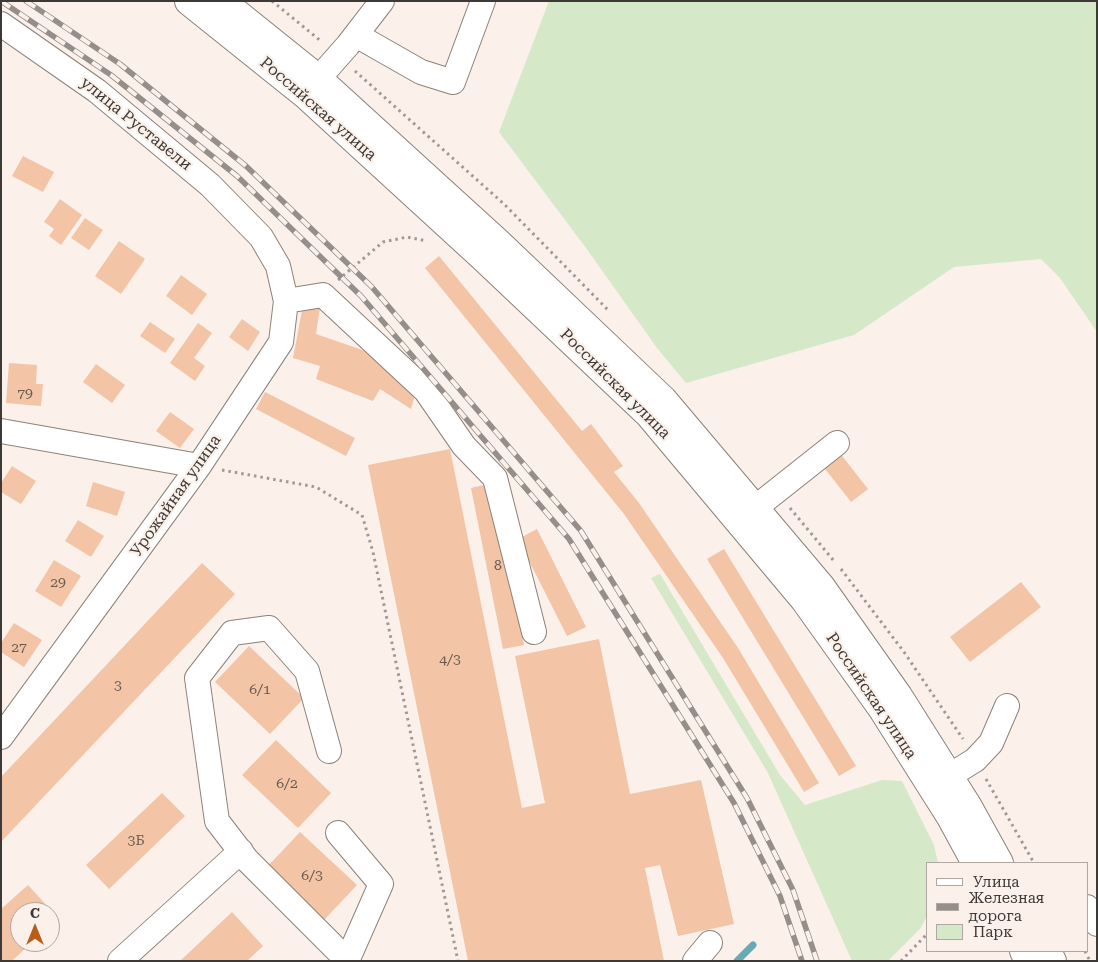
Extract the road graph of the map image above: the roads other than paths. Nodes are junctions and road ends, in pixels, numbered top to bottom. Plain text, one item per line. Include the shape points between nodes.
1 (189, 1) edge
2 (222, 1) edge
3 (382, 1) edge
4 (483, 1) edge
5 (1, 24) edge
6 (356, 35) junction
7 (318, 79) junction
8 (261, 237) joint
9 (286, 301) junction
10 (1, 431) edge
11 (837, 444) dead end
12 (199, 466) junction
13 (755, 508) junction
14 (534, 632) dead end
15 (1007, 706) dead end
16 (1, 737) edge
17 (329, 750) dead end
18 (949, 776) junction
19 (338, 833) dead end
20 (241, 851) junction
21 (975, 862) edge
22 (998, 862) edge
23 (1088, 909) edge
24 (1097, 924) edge
25 (710, 943) dead end
26 (120, 961) edge
27 (347, 961) edge
28 (694, 961) edge

1 - 21 main road, Российская улица via 305,94 648,414 805,600 882,708
2 - 7 main road, Российская улица
3 - 6 street
4 - 6 street via 453,82 421,72
5 - 8 street, улица Руставели via 97,90 210,185
6 - 7 street
7 - 13 main road, Российская улица via 497,242 663,400
8 - 9 street, Урожайная улица via 278,266
9 - 12 street, Урожайная улица via 281,342
9 - 14 street via 323,295 426,391 464,446 496,478
10 - 12 street
11 - 13 street
12 - 16 street, Урожайная улица
13 - 18 main road, Российская улица via 821,587 898,696
15 - 18 street via 991,743 975,760
17 - 20 street via 307,670 269,628 232,633 197,678 217,821
18 - 22 main road, Российская улица
19 - 27 street via 382,884
20 - 26 street
20 - 27 street
23 - 24 street
25 - 28 street

